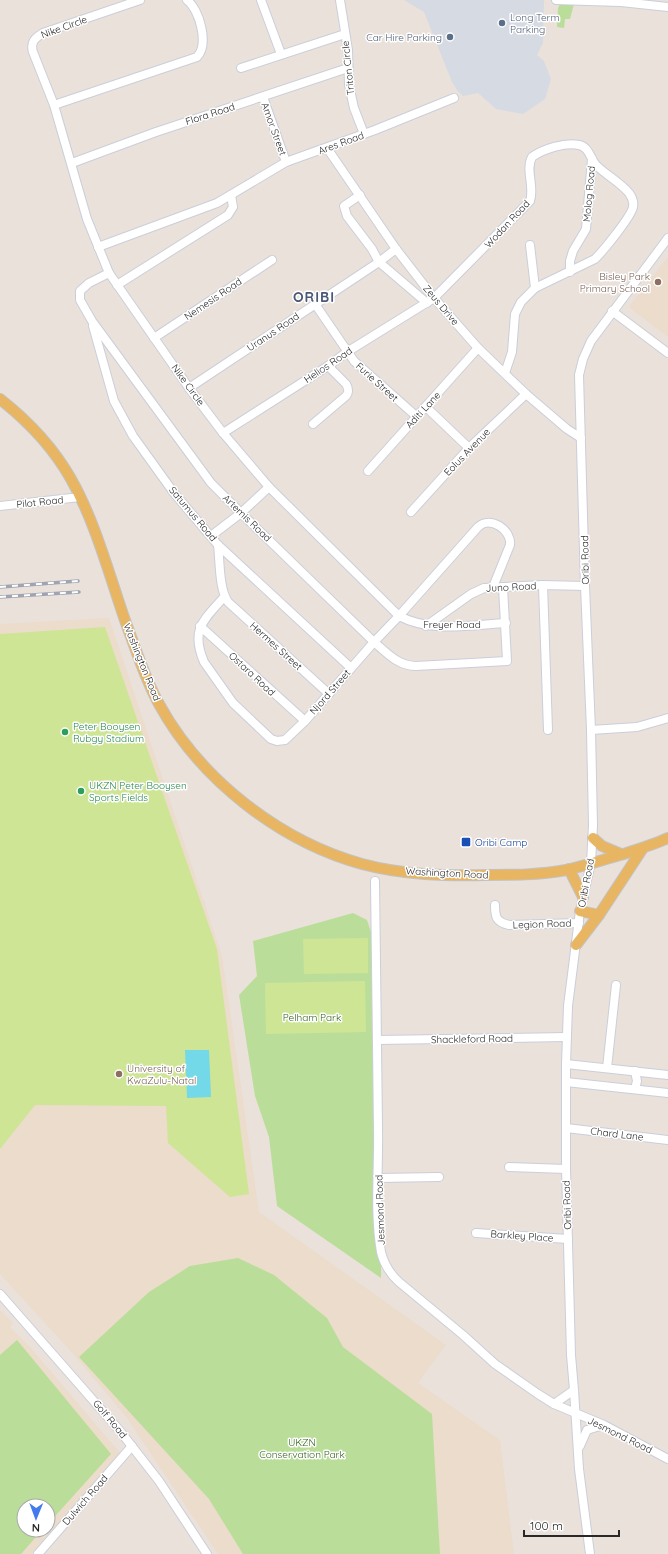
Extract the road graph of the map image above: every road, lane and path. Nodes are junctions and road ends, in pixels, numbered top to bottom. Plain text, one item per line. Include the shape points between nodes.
1 (140, 0) edge
2 (261, 0) edge
3 (340, 0) edge
4 (556, 0) edge
5 (190, 1) edge
6 (668, 7) edge
7 (345, 34) junction
8 (281, 54) junction
9 (241, 68) dead end
10 (348, 68) junction
11 (263, 97) junction
12 (454, 98) dead end
13 (54, 105) junction
14 (364, 134) junction
15 (328, 148) junction
16 (592, 159) junction
17 (286, 162) junction
18 (72, 163) junction
19 (231, 195) junction
20 (360, 195) junction
21 (668, 238) edge
22 (530, 245) dead end
23 (98, 247) junction
24 (396, 249) junction
25 (272, 260) dead end
26 (379, 262) junction
27 (570, 272) junction
28 (109, 273) junction
29 (117, 285) junction
30 (535, 288) junction
31 (431, 300) junction
32 (315, 304) junction
33 (612, 311) junction
34 (92, 321) junction
35 (154, 338) junction
36 (478, 348) junction
37 (347, 352) junction
38 (668, 353) edge
39 (328, 366) junction
40 (505, 373) junction
41 (189, 388) junction
42 (526, 394) junction
43 (0, 399) edge
44 (426, 407) junction
45 (416, 416) junction
46 (313, 424) dead end
47 (223, 433) junction
48 (581, 438) junction
49 (469, 448) junction
50 (368, 471) dead end
51 (269, 487) junction
52 (80, 497) junction
53 (0, 506) edge
54 (411, 512) dead end
55 (241, 513) junction
56 (211, 536) junction
57 (218, 545) junction
58 (543, 585) junction
59 (585, 586) junction
60 (493, 587) junction
61 (503, 587) junction
62 (224, 597) junction
63 (400, 616) junction
64 (506, 623) junction
65 (200, 626) junction
66 (425, 626) junction
67 (374, 642) junction
68 (351, 668) junction
69 (329, 694) junction
70 (668, 718) edge
71 (304, 722) junction
72 (548, 730) dead end
73 (591, 730) junction
74 (593, 838) junction
75 (666, 839) edge
76 (642, 848) junction
77 (621, 854) junction
78 (591, 863) junction
79 (569, 869) junction
80 (375, 881) dead end
81 (583, 897) junction
82 (494, 905) dead end
83 (580, 912) junction
84 (599, 916) junction
85 (579, 923) junction
86 (576, 945) junction
87 (616, 985) dead end
88 (566, 1038) junction
89 (377, 1040) junction
90 (566, 1064) junction
91 (606, 1068) junction
92 (635, 1071) junction
93 (668, 1075) edge
94 (566, 1082) junction
95 (635, 1089) junction
96 (668, 1093) edge
97 (566, 1128) junction
98 (668, 1140) edge
99 (510, 1167) dead end
100 (566, 1169) junction
101 (439, 1177) dead end
102 (378, 1178) junction
103 (476, 1233) dead end
104 (568, 1239) junction
105 (0, 1294) edge
106 (574, 1390) junction
107 (554, 1404) junction
108 (576, 1413) junction
109 (604, 1425) junction
110 (132, 1446) junction
111 (578, 1451) junction
112 (668, 1459) edge
113 (38, 1554) edge
114 (206, 1554) edge
115 (590, 1554) edge

1 - 13 street, Nike Circle via 43,33 34,39 33,52
2 - 8 street
3 - 7 street, Triton Circle
4 - 6 street via 621,2
5 - 13 street via 203,39 197,57
7 - 8 street
7 - 10 street, Triton Circle
8 - 9 street
10 - 11 street, Flora Road
10 - 14 street, Triton Circle via 354,108
11 - 17 street, Amor Street
11 - 18 street, Flora Road
12 - 14 street, Ares Road
13 - 18 street, Nike Circle
14 - 15 street, Ares Road
15 - 17 street, Ares Road
15 - 20 street, Zeus Drive
16 - 27 street, Molog Road via 586,229 573,251
16 - 27 street, Wodan Road via 629,193 633,207 601,253 590,263
16 - 31 street, Wodan Road via 585,148 576,145 541,151 532,157 530,200
17 - 19 street, Ares Road
18 - 23 street, Nike Circle via 86,219
19 - 23 street, Ares Road via 200,210
19 - 29 street via 231,213
20 - 24 street, Zeus Drive
20 - 26 street via 345,205 344,210
21 - 33 street, Oribi Road
22 - 30 street
23 - 28 street, Nike Circle
24 - 26 street, Uranus Road
24 - 31 street, Zeus Drive
25 - 35 street, Nemesis Road
26 - 31 street
26 - 32 street, Uranus Road
27 - 30 street, Wodan Road
28 - 29 street, Nike Circle
28 - 34 street, Artemis Road via 89,283 80,291 80,300
29 - 35 street, Nike Circle
30 - 40 street, Wodan Road via 521,302 515,314 512,352
31 - 36 street, Zeus Drive
31 - 37 street, Helios Road
32 - 37 street, Furie Street
32 - 41 street, Uranus Road
33 - 38 street
33 - 48 street, Oribi Road via 591,341 580,367
34 - 55 street, Artemis Road via 200,469
34 - 56 street, Satumus Road via 114,401 133,436 174,493
35 - 41 street, Nike Circle
36 - 40 street, Zeus Drive
36 - 44 street, Aditi Lane
37 - 39 street, Helios Road
37 - 45 street, Furie Street via 363,370
39 - 46 street via 346,384 348,392
39 - 47 street, Helios Road
40 - 42 street, Zeus Drive
41 - 47 street, Nike Circle
42 - 48 street, Zeus Drive
42 - 49 street, Eolus Avenue
43 - 52 main road, Washington Road via 43,440 64,467
44 - 45 street, Aditi Lane
44 - 49 street
45 - 50 street, Aditi Lane
47 - 51 street, Nike Circle
48 - 59 street, Oribi Road
49 - 54 street, Eolus Avenue
51 - 55 street
51 - 63 street, Nike Circle
52 - 53 street, Pilot Road
52 - 79 main road, Washington Road via 144,673 159,704 202,763 227,790 245,804 283,829 314,845 382,868 456,875 525,874
55 - 56 street
55 - 67 street, Artemis Road
56 - 57 street, Satumus Road
57 - 62 street
57 - 68 street, Satumus Road
58 - 59 street, Juno Road
58 - 61 street, Juno Road
58 - 72 street
59 - 73 street, Oribi Road
60 - 61 street, Juno Road
60 - 63 street, Njord Street via 510,545 510,539 508,534 495,524 487,522 482,523
60 - 66 street, Juno Road via 478,590
61 - 64 street
62 - 65 street
62 - 69 street, Hermes Street
63 - 66 street, Freyer Road
63 - 67 street, Njord Street
64 - 66 street, Freyer Road
64 - 67 street, Artemis Road via 507,661 409,666 400,663
65 - 71 street, Ostara Road
65 - 71 street, Njord Street via 200,646 204,662 233,703 271,739 284,740
67 - 68 street, Njord Street
68 - 69 street, Njord Street
69 - 71 street, Njord Street
70 - 73 street via 637,727
73 - 74 street, Oribi Road
74 - 77 main road via 602,846
74 - 78 street, Oribi Road
75 - 76 main road, Washington Road
76 - 77 main road, Washington Road
76 - 84 main road
77 - 78 main road, Washington Road
78 - 79 main road, Washington Road
78 - 81 street, Oribi Road
79 - 81 main road
80 - 89 street, Jesmond Road
81 - 83 street, Oribi Road
82 - 85 street, Legion Road via 494,915 503,924
83 - 84 main road
83 - 85 street, Oribi Road
84 - 86 main road
85 - 86 street, Oribi Road
86 - 88 street, Oribi Road
87 - 91 street
88 - 89 street, Shackleford Road
88 - 90 street, Oribi Road
89 - 102 street, Jesmond Road
90 - 91 street
90 - 94 street, Oribi Road
91 - 92 street
92 - 93 street
92 - 95 street
94 - 95 street
94 - 97 street, Oribi Road
95 - 96 street
97 - 98 street, Chard Lane
97 - 100 street, Oribi Road
99 - 100 street
100 - 104 street, Oribi Road
101 - 102 street
102 - 107 street, Jesmond Road via 377,1208 382,1253 385,1265 392,1275 495,1364
103 - 104 street, Barkley Place
104 - 106 street, Oribi Road
105 - 110 street, Golf Road
106 - 107 street
106 - 108 street, Oribi Road
107 - 108 street, Jesmond Road
108 - 109 street, Jesmond Road
108 - 111 street, Oribi Road
109 - 111 street via 587,1430
109 - 112 street, Jesmond Road
110 - 113 street, Dulwich Road
110 - 114 street, Golf Road via 159,1481
111 - 115 street, Oribi Road

